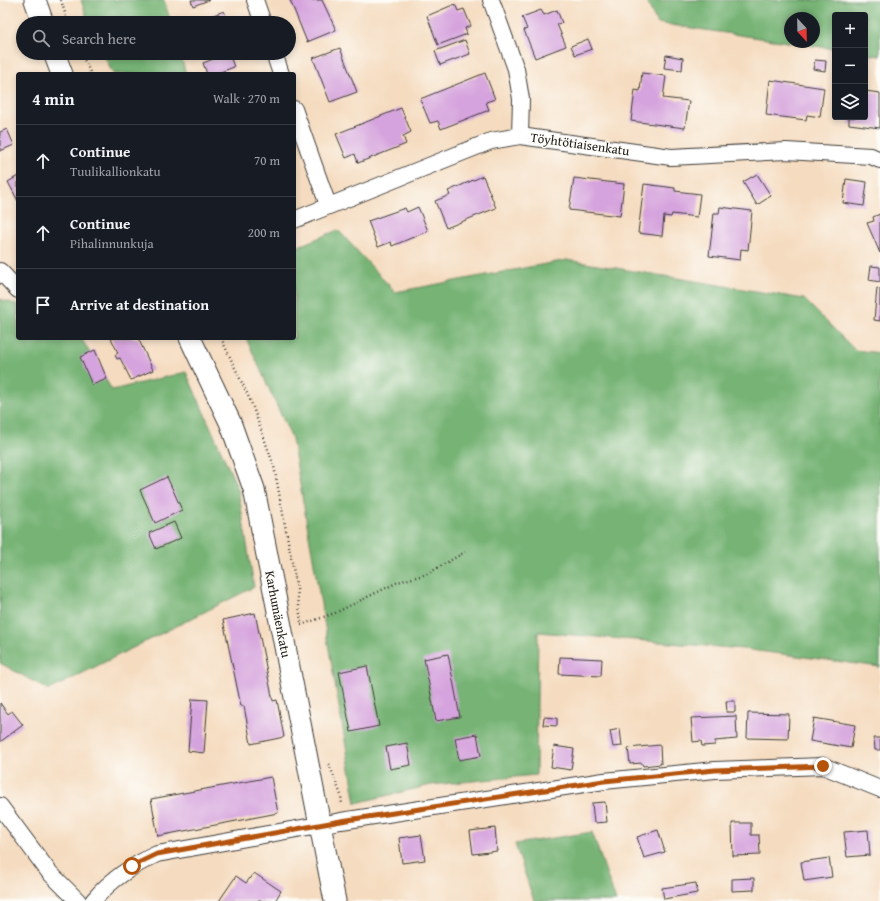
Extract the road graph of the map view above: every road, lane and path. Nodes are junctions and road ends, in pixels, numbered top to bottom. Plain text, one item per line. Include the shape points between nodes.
1 (35, 0) edge
2 (61, 0) edge
3 (255, 0) edge
4 (491, 0) edge
5 (41, 16) edge
6 (66, 16) edge
7 (261, 16) edge
8 (57, 60) edge
9 (85, 60) edge
10 (276, 60) edge
11 (61, 72) edge
12 (90, 72) edge
13 (280, 72) edge
14 (296, 115) edge
15 (520, 136) junction
16 (880, 160) edge
17 (328, 205) junction
18 (296, 219) edge
19 (0, 270) edge
20 (16, 288) edge
21 (191, 340) edge
22 (466, 552) dead end
23 (302, 625) dead end
24 (880, 788) edge
25 (0, 806) edge
26 (319, 825) junction
27 (78, 901) edge
28 (93, 901) edge
29 (335, 901) edge

1 - 5 street
2 - 6 path
3 - 7 street
4 - 15 street via 516,69 521,99
8 - 11 street
9 - 12 path
10 - 13 street
14 - 17 street
15 - 16 street, Töyhtötiaisenkatu via 671,158 786,151 871,156
15 - 17 street, Töyhtötiaisenkatu via 491,141
17 - 18 street, Töyhtötiaisenkatu
19 - 20 street
21 - 26 street, Karhumäenkatu via 230,422 254,489
22 - 23 path via 427,574 398,582 335,613
24 - 26 street via 823,766 715,770 604,781
25 - 27 street via 48,872
26 - 28 street via 157,854 132,866 105,887
26 - 29 street, Karhumäenkatu

